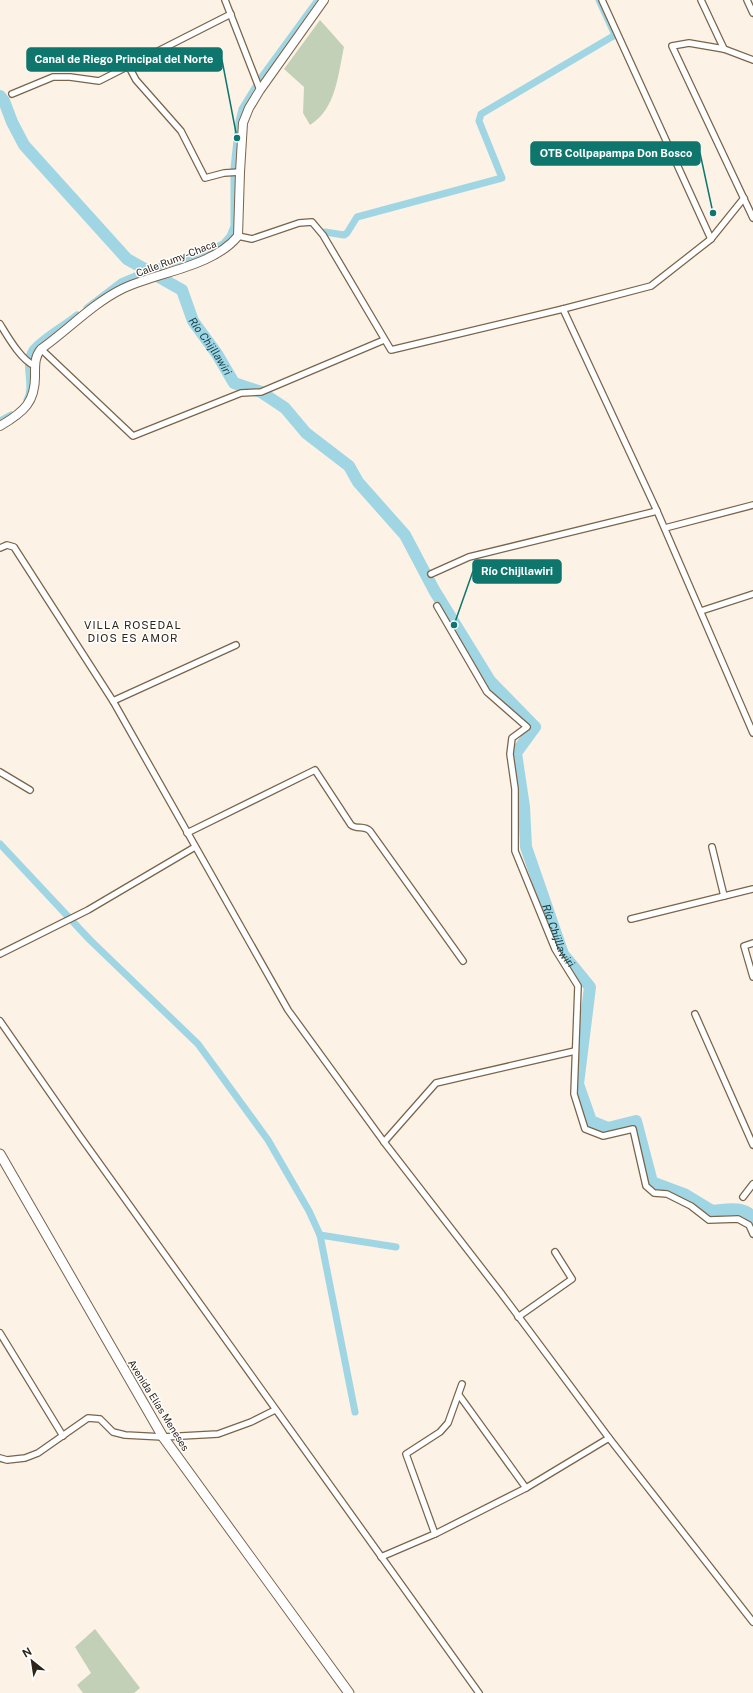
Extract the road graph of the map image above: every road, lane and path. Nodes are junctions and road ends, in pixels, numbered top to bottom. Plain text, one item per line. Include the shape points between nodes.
1 (225, 0) edge
2 (324, 0) edge
3 (602, 0) edge
4 (701, 0) edge
5 (747, 0) edge
6 (753, 12) edge
7 (231, 14) junction
8 (724, 49) junction
9 (753, 60) edge
10 (128, 65) junction
11 (260, 88) junction
12 (12, 94) dead end
13 (236, 172) junction
14 (744, 198) junction
15 (753, 218) edge
16 (238, 236) junction
17 (712, 239) junction
18 (563, 309) junction
19 (0, 324) edge
20 (384, 340) junction
21 (41, 349) junction
22 (34, 366) junction
23 (0, 426) edge
24 (753, 505) edge
25 (657, 511) junction
26 (665, 528) junction
27 (0, 548) edge
28 (431, 574) dead end
29 (753, 594) edge
30 (438, 606) dead end
31 (701, 611) junction
32 (236, 645) dead end
33 (113, 701) junction
34 (753, 733) edge
35 (0, 772) edge
36 (30, 790) dead end
37 (187, 833) junction
38 (195, 847) junction
39 (712, 848) dead end
40 (753, 889) edge
41 (724, 896) junction
42 (631, 919) dead end
43 (753, 944) edge
44 (0, 954) edge
45 (464, 961) dead end
46 (753, 977) edge
47 (695, 1014) dead end
48 (0, 1022) edge
49 (576, 1051) junction
50 (384, 1142) junction
51 (753, 1145) edge
52 (0, 1154) edge
53 (753, 1184) edge
54 (743, 1198) dead end
55 (753, 1234) edge
56 (555, 1252) dead end
57 (518, 1317) junction
58 (0, 1333) edge
59 (462, 1384) dead end
60 (459, 1395) junction
61 (275, 1410) junction
62 (63, 1436) junction
63 (163, 1437) junction
64 (609, 1438) junction
65 (0, 1458) edge
66 (526, 1488) junction
67 (435, 1534) junction
68 (381, 1557) junction
69 (753, 1622) edge
70 (349, 1693) edge
71 (478, 1693) edge

1 - 7 street
2 - 11 street
3 - 17 street
4 - 8 street
5 - 6 street
7 - 10 street
7 - 11 street
8 - 9 street
8 - 14 street via 689,43 672,46
10 - 12 street via 99,81 53,77
10 - 13 street via 136,80 181,131 205,178
11 - 13 street via 243,123
13 - 16 street
14 - 15 street
14 - 17 street
16 - 20 street via 252,239 312,222 323,235
16 - 21 street, Calle Rumy-Chaca via 218,254 124,288 106,298
17 - 18 street via 651,286
18 - 20 street via 391,350
18 - 25 street
19 - 22 street via 14,345
20 - 21 street via 261,392 241,393 132,436
21 - 22 street via 36,355
22 - 23 street via 33,396 16,417
24 - 26 street
25 - 26 street
25 - 28 street via 469,557
26 - 31 street
27 - 33 street via 7,545 14,547
29 - 31 street
30 - 49 street via 487,692 527,727 512,738 510,754 515,789 515,851 555,949 578,986
31 - 34 street
32 - 33 street
33 - 37 street
35 - 36 street
37 - 38 street
37 - 45 street via 315,770 351,825 354,828 364,827 370,831
38 - 44 street via 74,917
38 - 50 street via 288,1010
39 - 41 street
40 - 41 street
41 - 42 street
43 - 46 street via 744,946
47 - 51 street
48 - 61 street
49 - 50 street via 436,1083
49 - 55 street via 574,1094 585,1129 603,1136 633,1129 646,1186 654,1193 667,1194 691,1206 709,1220 738,1219 749,1225
50 - 57 street
52 - 63 main road, Avenida Elías Meneses
53 - 54 street
56 - 57 street via 572,1279
57 - 64 street
58 - 62 street
59 - 60 street
60 - 66 street
60 - 67 street via 448,1423 440,1432 406,1454
61 - 63 street via 218,1434
61 - 68 street
62 - 63 street via 88,1418 93,1418 100,1419 113,1432
62 - 65 street via 38,1453 7,1460
63 - 70 main road, Avenida Elías Meneses
64 - 66 street
64 - 69 street
66 - 67 street
67 - 68 street
68 - 71 street

